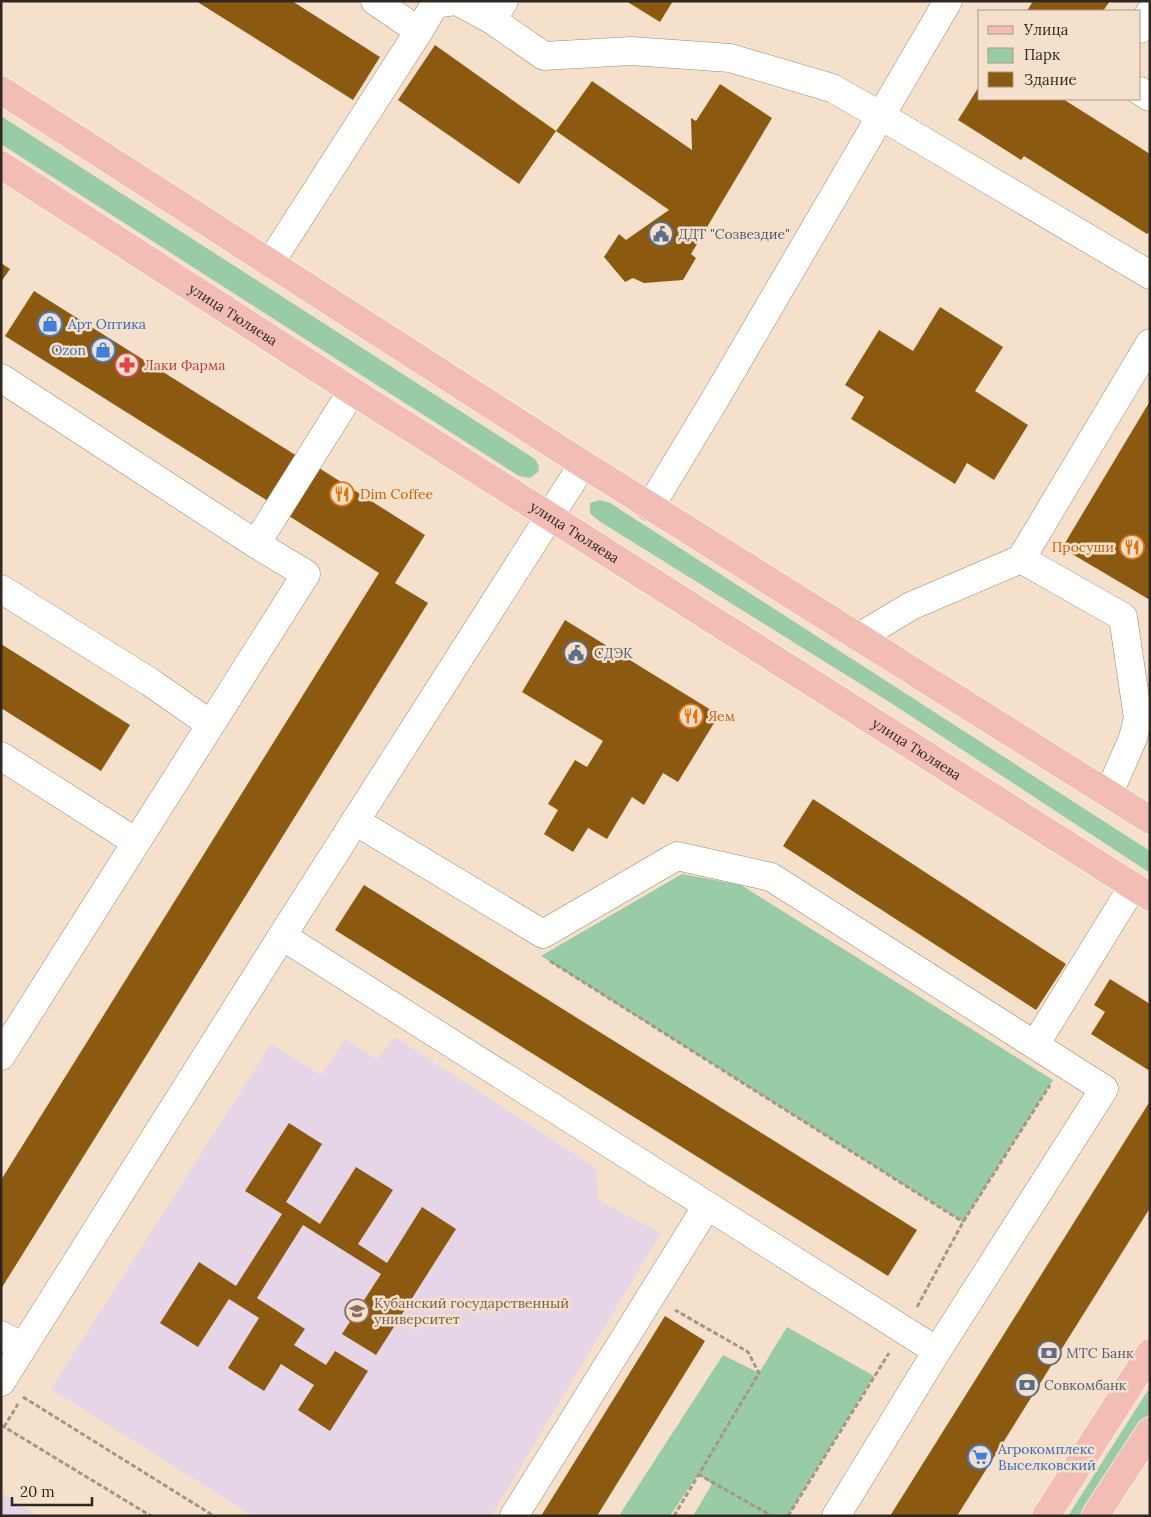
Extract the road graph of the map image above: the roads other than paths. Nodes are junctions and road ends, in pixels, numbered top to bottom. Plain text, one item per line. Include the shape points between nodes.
1 (375, 1) edge
2 (948, 1) edge
3 (498, 11) edge
4 (1150, 12) edge
5 (1141, 27) edge
6 (419, 31) junction
7 (1, 90) edge
8 (881, 116) junction
9 (1, 165) edge
10 (270, 263) junction
11 (1150, 275) edge
12 (1150, 343) edge
13 (1, 378) edge
14 (352, 391) junction
15 (583, 464) junction
16 (650, 507) junction
17 (550, 515) junction
18 (256, 544) junction
19 (1021, 560) junction
20 (1, 589) edge
21 (859, 637) junction
22 (210, 724) junction
23 (1, 756) edge
24 (1108, 793) junction
25 (1150, 820) edge
26 (356, 821) junction
27 (136, 842) junction
28 (1141, 891) edge
29 (282, 936) junction
30 (1035, 1045) junction
31 (1, 1056) edge
32 (707, 1206) junction
33 (12, 1341) edge
34 (937, 1351) junction
35 (1150, 1353) edge
36 (1, 1382) edge
37 (1150, 1431) edge
38 (514, 1516) edge
39 (836, 1516) edge
40 (1046, 1516) edge
41 (1095, 1516) edge

1 - 6 lane
2 - 8 lane
3 - 6 lane via 457,1 435,4
3 - 8 lane via 544,56 631,51 730,58 832,88
4 - 5 lane
6 - 10 lane
7 - 10 main road
8 - 11 lane
8 - 16 lane
9 - 14 main road, улица Тюляева
10 - 15 main road
12 - 19 lane
13 - 18 lane
14 - 17 main road, улица Тюляева
14 - 18 lane
15 - 16 main road
15 - 17 lane
16 - 21 main road
17 - 26 lane
17 - 28 main road, улица Тюляева
18 - 22 lane via 306,574
19 - 21 lane via 912,606
19 - 24 lane via 1122,617 1138,718 1133,738
20 - 22 lane via 150,682
21 - 24 main road
22 - 27 lane
23 - 27 lane
24 - 25 main road
26 - 29 lane
26 - 30 lane via 543,934 677,856 771,877
27 - 31 lane
28 - 30 lane
29 - 32 lane
29 - 33 lane
30 - 34 lane via 1104,1090
32 - 34 lane
32 - 38 lane
33 - 36 lane
34 - 39 lane
35 - 40 main road
37 - 41 main road

